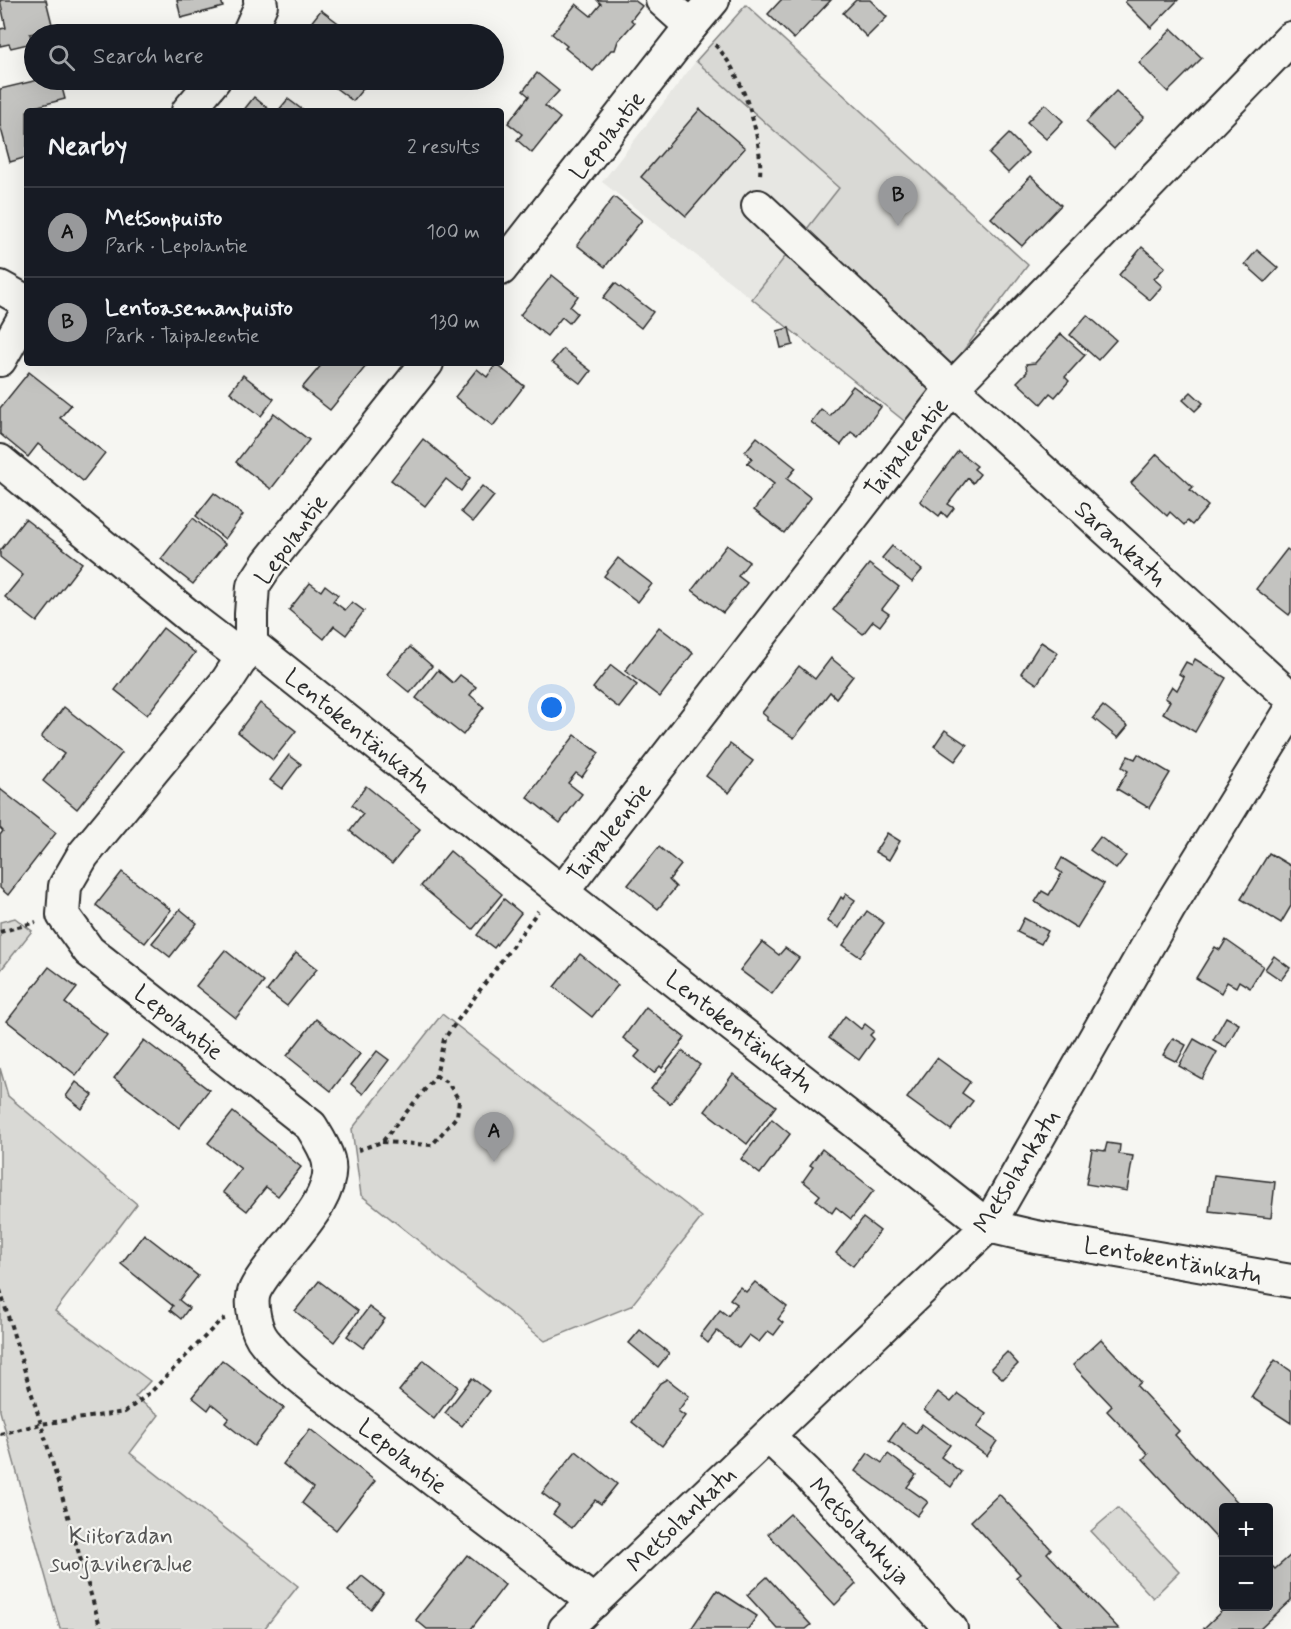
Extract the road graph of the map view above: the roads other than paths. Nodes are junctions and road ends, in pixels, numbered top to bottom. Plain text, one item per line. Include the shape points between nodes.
1 (260, 0) edge
2 (662, 0) edge
3 (713, 0) edge
4 (252, 24) edge
5 (702, 34) junction
6 (1291, 38) edge
7 (206, 90) edge
8 (191, 108) edge
9 (758, 206) road end
10 (504, 265) edge
11 (0, 288) edge
12 (24, 300) edge
13 (24, 317) edge
14 (0, 360) edge
15 (425, 366) edge
16 (952, 388) junction
17 (0, 461) edge
18 (247, 651) junction
19 (1291, 698) edge
20 (1291, 710) edge
21 (562, 892) junction
22 (988, 1226) junction
23 (1291, 1281) edge
24 (768, 1436) junction
25 (594, 1602) junction
26 (565, 1629) edge
27 (951, 1629) edge

1 - 4 street
2 - 5 street
3 - 5 street, Lepolantie
5 - 10 street, Lepolantie
6 - 16 street, Taipaleentie
7 - 8 street
9 - 16 street, Sarankatu
11 - 12 street
13 - 14 street
15 - 18 street, Lepolantie via 253,586
16 - 19 street, Sarankatu
16 - 21 street, Taipaleentie
17 - 18 street, Lentokentänkatu via 186,614
18 - 21 street, Lentokentänkatu
18 - 25 street, Lepolantie via 83,855 65,886 63,915 89,951 311,1126 328,1159 329,1179 318,1205 254,1292 252,1312 263,1340 289,1366 439,1485
20 - 22 street, Metsolankatu via 1169,908
21 - 22 street, Lentokentänkatu
22 - 23 street, Lentokentänkatu
22 - 24 street, Metsolankatu
24 - 25 street, Metsolankatu
24 - 27 street, Metsolankuja
25 - 26 street, Metsolankatu

